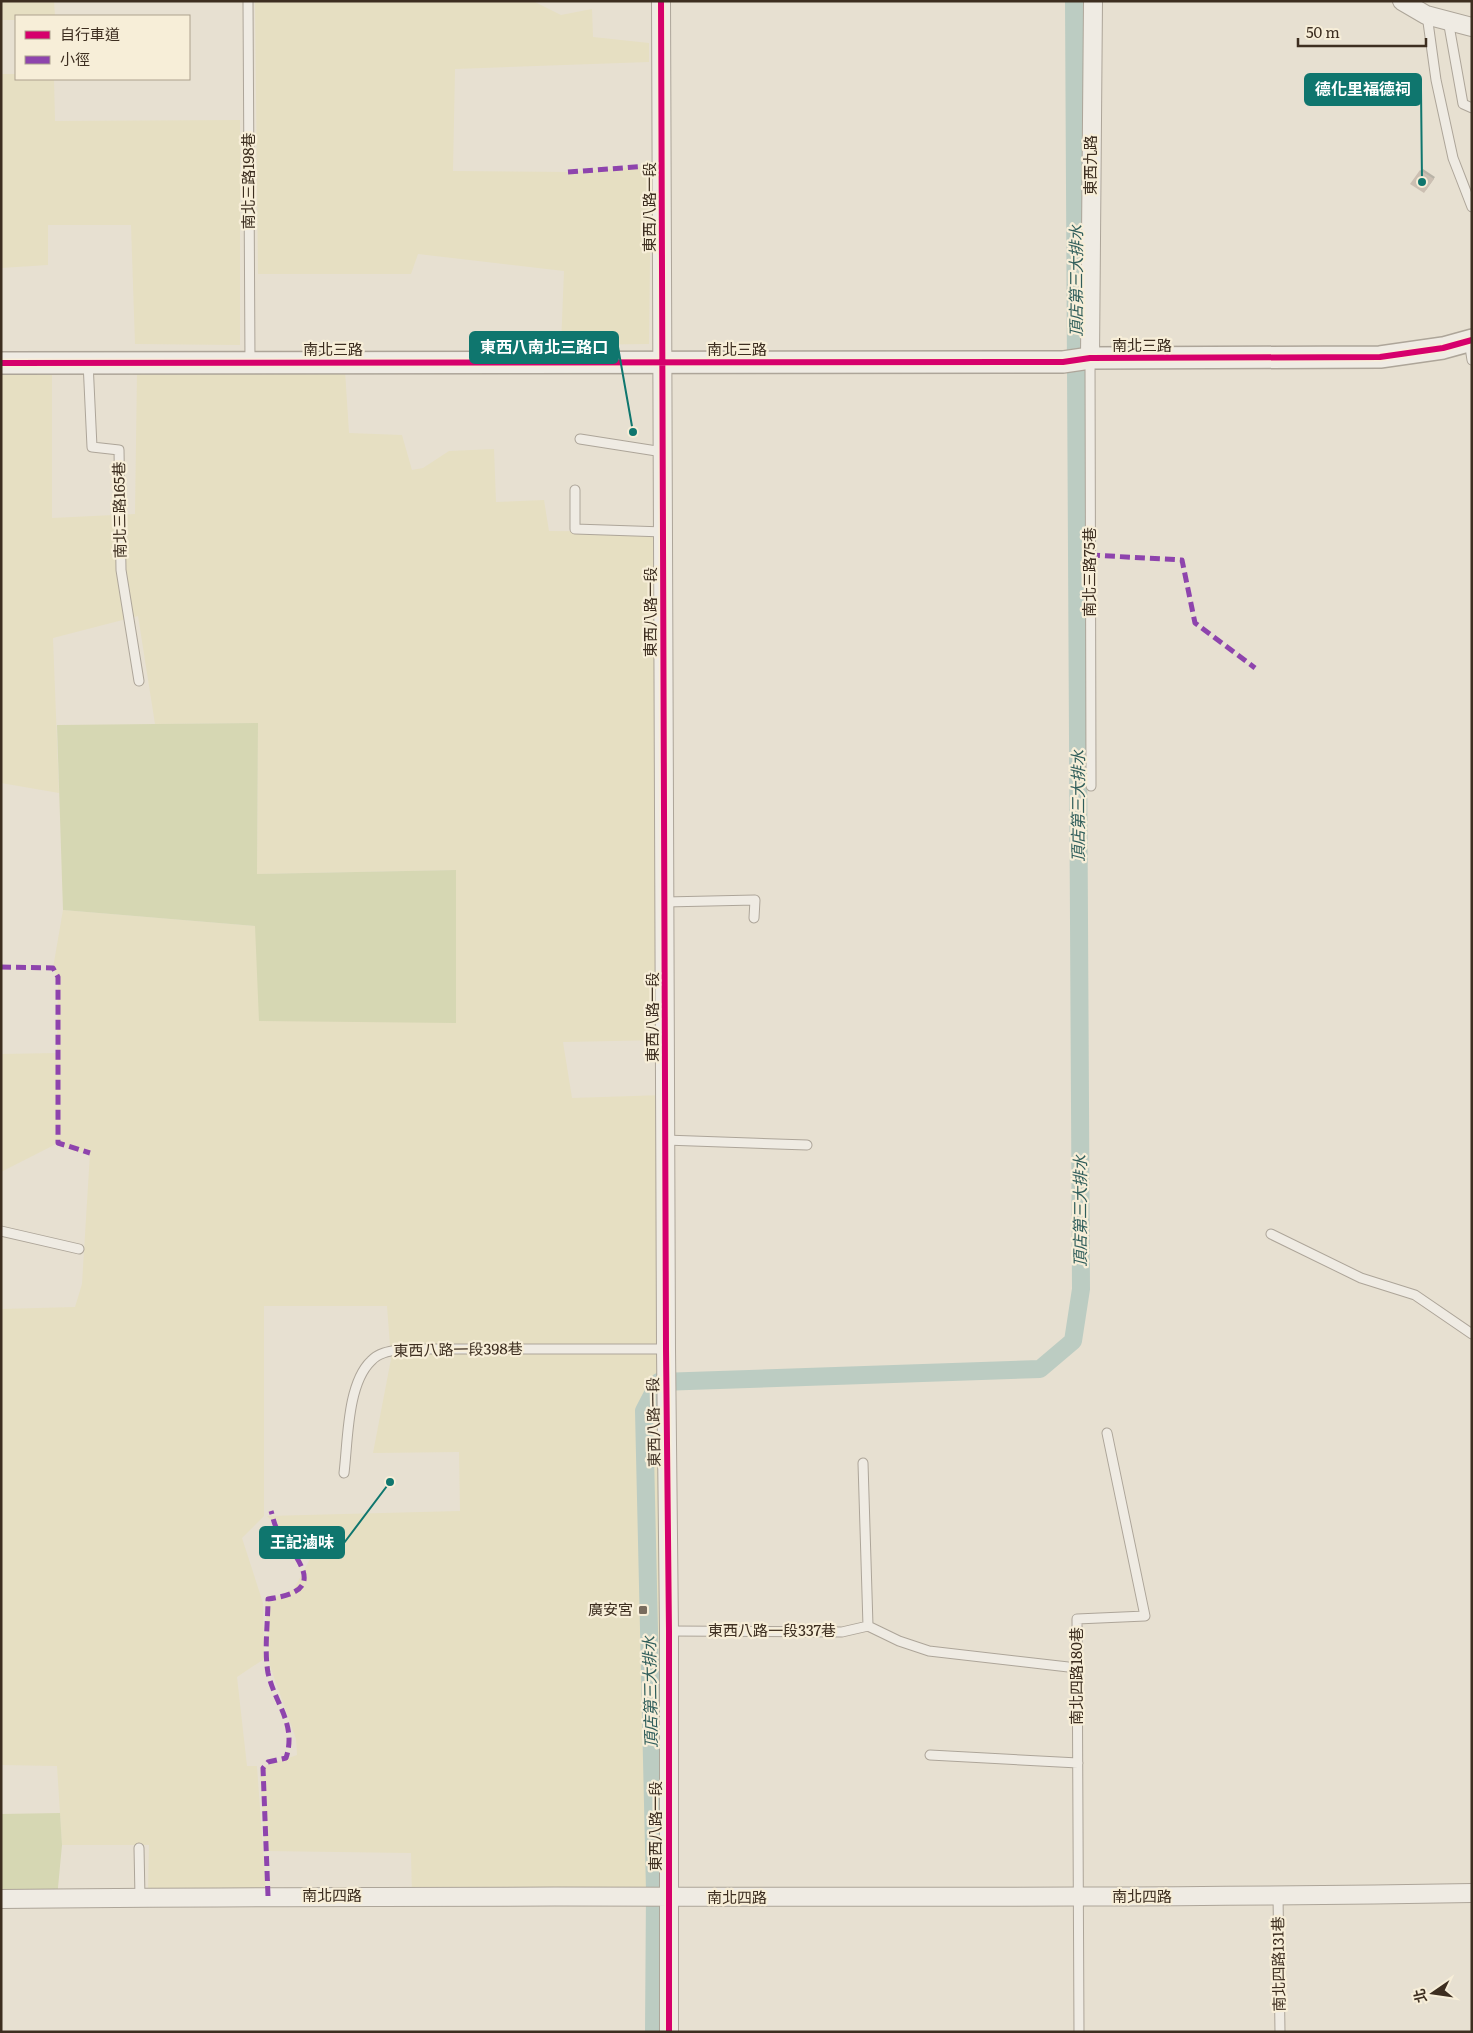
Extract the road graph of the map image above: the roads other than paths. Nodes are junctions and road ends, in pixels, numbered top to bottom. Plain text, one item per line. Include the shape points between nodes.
1 (248, 1) edge
2 (661, 1) edge
3 (1093, 1) edge
4 (1402, 1) edge
5 (1426, 14) junction
6 (1448, 20) junction
7 (1472, 27) edge
8 (1472, 108) edge
9 (1472, 207) edge
10 (1471, 347) edge
11 (1090, 358) junction
12 (88, 362) junction
13 (250, 362) junction
14 (1, 363) edge
15 (662, 363) junction
16 (580, 439) dead end
17 (663, 452) junction
18 (575, 490) dead end
19 (664, 532) junction
20 (139, 681) dead end
21 (1091, 786) dead end
22 (665, 902) junction
23 (754, 918) dead end
24 (665, 1140) junction
25 (806, 1145) dead end
26 (1, 1231) edge
27 (1270, 1234) dead end
28 (79, 1249) dead end
29 (1472, 1334) edge
30 (666, 1350) junction
31 (1107, 1433) dead end
32 (863, 1463) dead end
33 (344, 1473) dead end
34 (868, 1626) junction
35 (669, 1631) junction
36 (1077, 1668) junction
37 (930, 1755) dead end
38 (1078, 1763) junction
39 (139, 1848) dead end
40 (1472, 1893) edge
41 (1278, 1896) junction
42 (140, 1897) junction
43 (1079, 1897) junction
44 (669, 1898) junction
45 (1, 1899) edge
46 (669, 2032) edge
47 (1080, 2032) edge
48 (1280, 2032) edge

1 - 13 lane, 南北三路198巷
2 - 15 street, 東西八路一段
3 - 11 street, 東西九路
4 - 5 street
5 - 6 street
5 - 9 lane via 1453,158
6 - 7 street
6 - 8 lane via 1463,104
10 - 11 street, 南北三路 via 1380,357
11 - 15 street, 南北三路 via 1063,362
11 - 21 lane, 南北三路75巷
12 - 13 street, 南北三路
12 - 14 street, 南北三路
12 - 20 lane, 南北三路165巷 via 92,447 119,450 121,570
13 - 15 street, 南北三路
15 - 17 street, 東西八路一段
16 - 17 lane
17 - 19 street, 東西八路一段
18 - 19 lane via 575,529
19 - 22 street, 東西八路一段
22 - 23 lane via 755,900
22 - 24 street, 東西八路一段
24 - 25 lane
24 - 30 street, 東西八路一段
26 - 28 lane
27 - 29 lane via 1361,1278 1415,1295
30 - 33 lane, 東西八路一段398巷 via 403,1349 384,1352 370,1361 355,1386
30 - 35 street, 東西八路一段
31 - 36 lane, 南北四路180巷 via 1145,1616 1077,1619
32 - 34 lane
34 - 35 lane, 東西八路一段337巷 via 842,1632
34 - 36 lane via 929,1651
35 - 44 street, 東西八路一段
36 - 38 lane, 南北四路180巷
37 - 38 lane
38 - 43 lane, 南北四路180巷
39 - 42 lane
40 - 41 street, 南北四路
41 - 43 street, 南北四路
41 - 48 lane, 南北四路131巷
42 - 44 street, 南北四路
42 - 45 street, 南北四路
43 - 44 street, 南北四路
43 - 47 lane, 南北四路180巷
44 - 46 street, 東西八路一段

